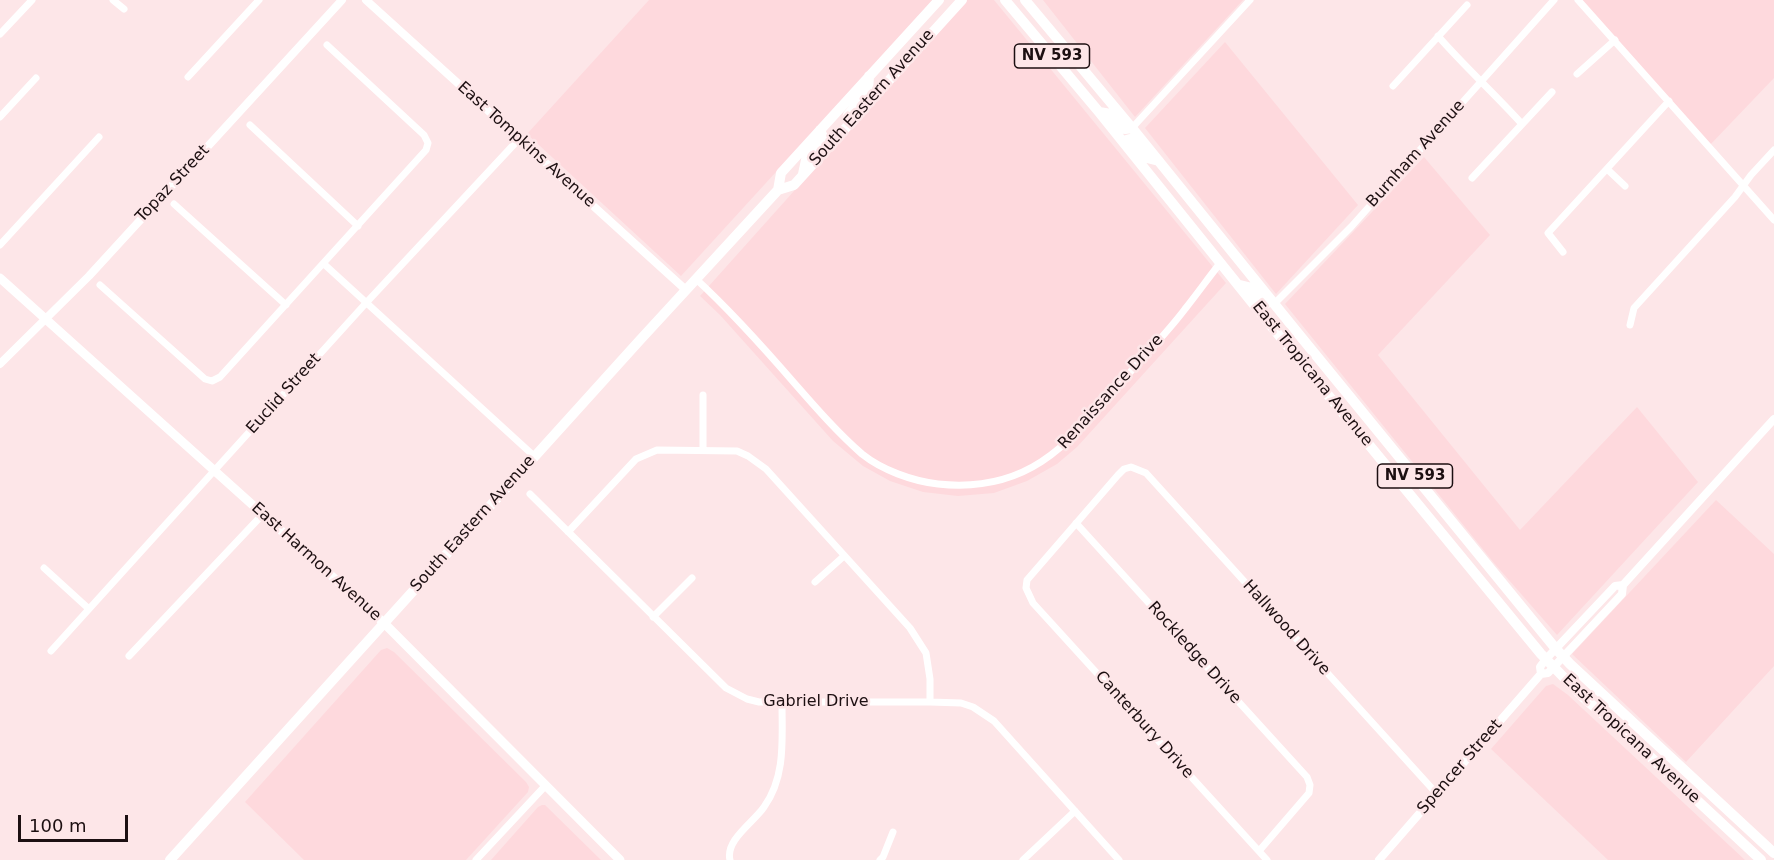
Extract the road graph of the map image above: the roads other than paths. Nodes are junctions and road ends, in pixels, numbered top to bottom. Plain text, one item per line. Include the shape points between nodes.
1 (32, 0) edge
2 (113, 0) edge
3 (259, 0) edge
4 (342, 0) edge
5 (366, 0) edge
6 (939, 0) edge
7 (962, 0) edge
8 (1005, 0) edge
9 (1024, 0) edge
10 (1250, 0) edge
11 (1554, 0) edge
12 (1578, 0) edge
13 (1467, 5) dead end
14 (124, 9) dead end
15 (0, 34) edge
16 (1438, 36) junction
17 (1615, 40) junction
18 (327, 45) dead end
19 (1576, 74) dead end
20 (869, 76) junction
21 (188, 77) dead end
22 (36, 78) dead end
23 (1481, 81) junction
24 (1393, 86) dead end
25 (1552, 92) dead end
26 (1669, 101) junction
27 (1099, 112) junction
28 (0, 117) edge
29 (850, 124) junction
30 (1522, 124) junction
31 (250, 125) dead end
32 (1132, 128) junction
33 (820, 130) junction
34 (99, 137) dead end
35 (519, 139) junction
36 (1123, 141) junction
37 (1774, 150) edge
38 (1159, 161) junction
39 (1606, 169) junction
40 (803, 174) junction
41 (1472, 178) dead end
42 (1625, 186) dead end
43 (1744, 186) junction
44 (778, 190) junction
45 (174, 204) dead end
46 (1774, 220) edge
47 (358, 226) junction
48 (0, 245) edge
49 (1563, 252) dead end
50 (1221, 262) junction
51 (324, 264) junction
52 (0, 278) edge
53 (696, 279) junction
54 (100, 285) dead end
55 (1240, 285) junction
56 (686, 290) junction
57 (366, 303) junction
58 (1274, 304) junction
59 (286, 305) junction
60 (1259, 311) junction
61 (46, 319) junction
62 (1630, 325) dead end
63 (1297, 332) junction
64 (0, 364) edge
65 (703, 395) dead end
66 (1774, 419) edge
67 (1362, 436) junction
68 (703, 450) junction
69 (534, 456) junction
70 (215, 471) junction
71 (1421, 484) junction
72 (1402, 485) junction
73 (530, 494) dead end
74 (263, 514) junction
75 (1452, 522) junction
76 (1076, 523) junction
77 (568, 532) junction
78 (844, 556) junction
79 (44, 568) dead end
80 (692, 578) dead end
81 (815, 582) dead end
82 (89, 609) junction
83 (653, 617) junction
84 (384, 623) junction
85 (51, 651) dead end
86 (1560, 653) junction
87 (129, 657) dead end
88 (1549, 663) junction
89 (930, 702) junction
90 (782, 703) junction
91 (546, 785) junction
92 (1437, 794) junction
93 (1075, 811) junction
94 (1713, 815) junction
95 (893, 832) dead end
96 (1771, 850) edge
97 (1259, 851) junction
98 (729, 857) edge
99 (170, 860) edge
100 (476, 860) edge
101 (620, 860) edge
102 (880, 860) edge
103 (1023, 860) edge
104 (1119, 860) edge
105 (1267, 860) edge
106 (1379, 860) edge
107 (1761, 860) edge

1 - 15 street
2 - 14 street
3 - 21 street
4 - 61 street, Topaz Street
5 - 35 street, East Tompkins Avenue
6 - 20 main road, South Eastern Avenue
7 - 29 main road, South Eastern Avenue
8 - 27 main road, East Tropicana Avenue / NV 593
9 - 32 main road, East Tropicana Avenue / NV 593
10 - 32 street
11 - 23 street, Burnham Avenue
12 - 17 street
13 - 16 street
16 - 23 street
16 - 24 street
17 - 19 street
17 - 26 street
18 - 47 street via 428,143
20 - 29 main road via 868,91 848,115
20 - 33 main road, South Eastern Avenue
22 - 28 street
23 - 30 street
23 - 58 street, Burnham Avenue via 1351,226
25 - 30 street
26 - 39 street
26 - 43 street
27 - 32 main road via 1111,114 1125,129
27 - 36 main road, East Tropicana Avenue / NV 593
29 - 40 main road, South Eastern Avenue
30 - 41 street
31 - 47 street
32 - 38 main road, East Tropicana Avenue / NV 593
33 - 40 main road via 821,143 806,160
33 - 44 main road, South Eastern Avenue via 782,173
34 - 48 street
35 - 56 street, East Tompkins Avenue
35 - 57 street, Euclid Street
36 - 38 main road via 1130,140 1147,158
36 - 50 main road, East Tropicana Avenue / NV 593
37 - 43 street
38 - 58 main road, East Tropicana Avenue / NV 593
39 - 42 street
39 - 49 street via 1548,233
40 - 44 main road, South Eastern Avenue via 794,185
43 - 46 street
43 - 62 street via 1634,308
44 - 53 main road, South Eastern Avenue
45 - 59 street
47 - 51 street
50 - 53 street, Renaissance Drive via 1186,309 1062,447 1023,472 992,483 958,486 925,483 893,472 865,456
50 - 55 main road, East Tropicana Avenue / NV 593
51 - 57 street
51 - 59 street
52 - 61 main road, East Harmon Avenue
53 - 56 main road, South Eastern Avenue
54 - 59 street via 205,379 212,381
55 - 58 main road via 1252,288 1266,304
55 - 60 main road, East Tropicana Avenue / NV 593
56 - 69 main road, South Eastern Avenue
57 - 69 street
57 - 70 street, Euclid Street
58 - 63 main road, East Tropicana Avenue / NV 593
60 - 63 main road via 1269,311 1285,327
60 - 67 main road, East Tropicana Avenue / NV 593
61 - 64 street, Topaz Street
61 - 70 main road, East Harmon Avenue
63 - 71 main road, East Tropicana Avenue / NV 593
65 - 68 street
66 - 86 street via 1623,585 1622,594
67 - 71 main road via 1409,479
67 - 72 main road, East Tropicana Avenue / NV 593
68 - 77 street via 657,450 636,459
68 - 78 street via 736,451 766,469
69 - 84 main road, South Eastern Avenue
70 - 74 main road, East Harmon Avenue
70 - 82 street, Euclid Street
71 - 75 main road, East Tropicana Avenue / NV 593
72 - 75 main road via 1414,489
72 - 88 main road, East Tropicana Avenue / NV 593
73 - 77 street, Gabriel Drive
74 - 84 main road, East Harmon Avenue
74 - 87 street
75 - 86 main road, East Tropicana Avenue / NV 593
76 - 92 street, Hallwood Drive via 1124,470 1131,467 1146,473
76 - 97 street, Canterbury Drive via 1027,580 1033,603
76 - 97 street, Rockledge Drive via 1307,777 1309,793
77 - 83 street, Gabriel Drive
78 - 81 street
78 - 89 street via 910,628 926,653
79 - 82 street
80 - 83 street
82 - 85 street, Euclid Street
83 - 90 street, Gabriel Drive via 726,688 747,699
84 - 91 main road, East Harmon Avenue
84 - 99 main road, South Eastern Avenue
86 - 88 street
86 - 96 main road, East Tropicana Avenue / NV 593
88 - 92 street, Spencer Street via 1540,667 1541,674
88 - 94 main road, East Tropicana Avenue / NV 593
89 - 90 street, Gabriel Drive
89 - 93 street, Gabriel Drive via 961,703 994,721
90 - 98 street via 783,756 779,774 764,808 734,841
91 - 100 street
91 - 101 main road, East Harmon Avenue
92 - 106 street, Spencer Street
93 - 103 street
93 - 104 street, Gabriel Drive
94 - 96 main road via 1722,815 1753,844
94 - 107 main road, East Tropicana Avenue / NV 593
95 - 102 street
97 - 105 street, Canterbury Drive

